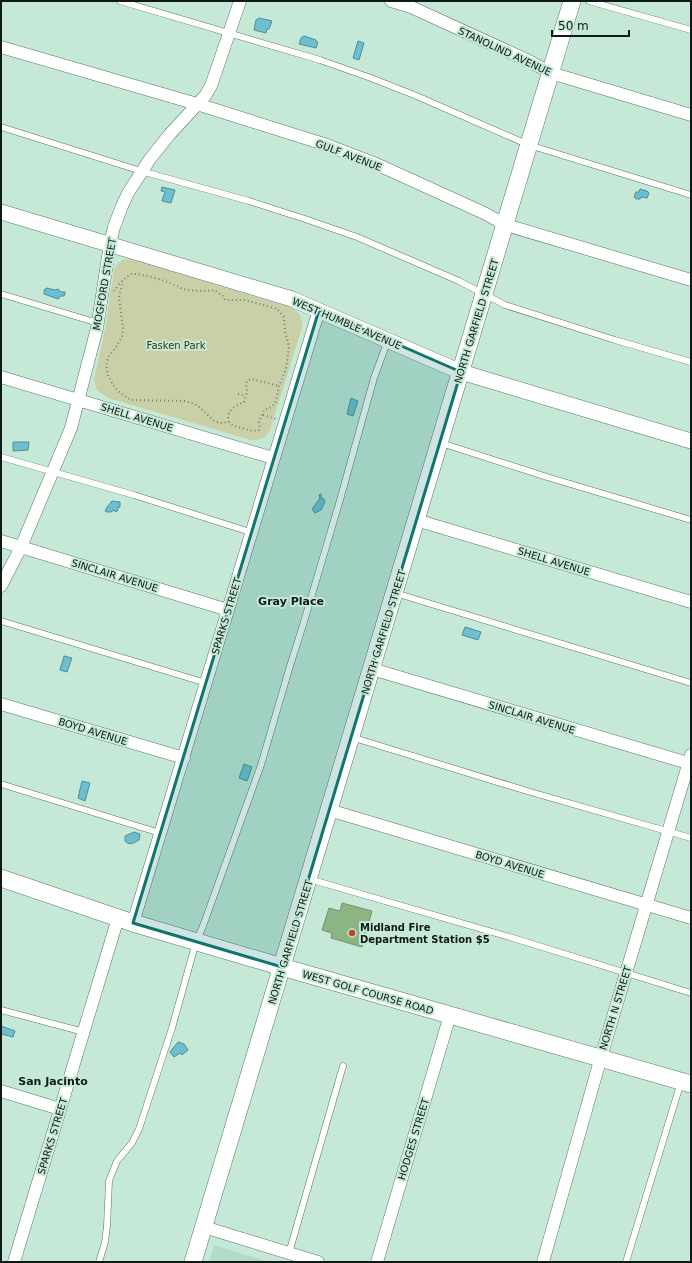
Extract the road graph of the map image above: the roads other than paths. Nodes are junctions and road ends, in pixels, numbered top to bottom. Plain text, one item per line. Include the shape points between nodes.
1 (120, 1) edge
2 (240, 1) edge
3 (391, 1) edge
4 (572, 1) edge
5 (589, 1) edge
6 (691, 30) edge
7 (230, 34) junction
8 (1, 47) edge
9 (551, 73) junction
10 (197, 104) junction
11 (691, 115) edge
12 (1, 127) edge
13 (529, 145) junction
14 (141, 171) junction
15 (691, 195) edge
16 (1, 212) edge
17 (506, 225) junction
18 (110, 244) junction
19 (691, 280) edge
20 (1, 294) edge
21 (484, 294) junction
22 (319, 310) junction
23 (98, 322) junction
24 (388, 340) junction
25 (691, 362) edge
26 (461, 372) junction
27 (1, 377) edge
28 (79, 400) junction
29 (691, 441) edge
30 (440, 442) junction
31 (1, 457) edge
32 (273, 458) junction
33 (53, 473) junction
34 (416, 520) junction
35 (691, 520) edge
36 (250, 532) junction
37 (1, 541) edge
38 (21, 547) junction
39 (1, 586) edge
40 (395, 593) junction
41 (691, 602) edge
42 (228, 610) junction
43 (1, 621) edge
44 (372, 669) junction
45 (206, 683) junction
46 (691, 683) edge
47 (1, 704) edge
48 (352, 737) junction
49 (184, 758) junction
50 (690, 761) edge
51 (1, 784) edge
52 (329, 810) junction
53 (668, 832) junction
54 (160, 833) junction
55 (691, 838) edge
56 (1, 878) edge
57 (308, 879) junction
58 (646, 904) junction
59 (691, 918) edge
60 (126, 920) junction
61 (196, 942) junction
62 (282, 967) junction
63 (626, 974) junction
64 (691, 993) edge
65 (1, 1010) edge
66 (450, 1015) junction
67 (84, 1032) junction
68 (601, 1058) junction
69 (343, 1066) dead end
70 (686, 1083) edge
71 (1, 1091) edge
72 (60, 1109) junction
73 (204, 1227) junction
74 (289, 1253) junction
75 (14, 1262) edge
76 (99, 1262) edge
77 (193, 1262) edge
78 (318, 1262) edge
79 (377, 1262) edge
80 (543, 1262) edge
81 (626, 1262) edge

1 - 7 lane
2 - 7 street, MOGFORD STREET
3 - 9 street, STANOLIND AVENUE via 411,7
4 - 9 main road, NORTH GARFIELD STREET
5 - 6 lane
7 - 10 street, MOGFORD STREET via 211,86
7 - 13 lane via 371,78
8 - 10 street, GULF AVENUE
9 - 11 street, STANOLIND AVENUE
9 - 13 main road, NORTH GARFIELD STREET
10 - 14 street, MOGFORD STREET
10 - 17 street, GULF AVENUE via 327,145 374,163
12 - 14 lane
13 - 15 lane
13 - 17 main road, NORTH GARFIELD STREET
14 - 18 street, MOGFORD STREET via 125,199
14 - 21 lane via 249,201 357,237
16 - 18 street, WEST HUMBLE AVENUE
17 - 19 street, GULF AVENUE
17 - 21 main road, NORTH GARFIELD STREET
18 - 22 street, WEST HUMBLE AVENUE via 292,299
18 - 23 street, MOGFORD STREET
20 - 23 lane
21 - 25 lane via 505,305 534,315
21 - 26 main road, NORTH GARFIELD STREET
22 - 24 street, WEST HUMBLE AVENUE
22 - 32 street, SPARKS STREET
23 - 28 street, MOGFORD STREET
24 - 26 street, WEST HUMBLE AVENUE
24 - 61 lane via 374,378 261,765
26 - 29 street, WEST HUMBLE AVENUE
26 - 30 main road, NORTH GARFIELD STREET
27 - 28 street, SHELL AVENUE
28 - 32 street, SHELL AVENUE
28 - 33 street, MOGFORD STREET
30 - 34 main road, NORTH GARFIELD STREET
30 - 35 lane
31 - 33 lane
32 - 36 street, SPARKS STREET
33 - 36 lane via 134,495
33 - 38 street, MOGFORD STREET
34 - 40 main road, NORTH GARFIELD STREET
34 - 41 street, SHELL AVENUE
36 - 42 street, SPARKS STREET
37 - 38 street, SINCLAIR AVENUE
38 - 39 street, MOGFORD STREET
38 - 42 street, SINCLAIR AVENUE
40 - 44 main road, NORTH GARFIELD STREET
40 - 46 lane
42 - 45 street, SPARKS STREET
43 - 45 lane
44 - 48 main road, NORTH GARFIELD STREET
44 - 50 street, SINCLAIR AVENUE
45 - 49 street, SPARKS STREET
47 - 49 street, BOYD AVENUE
48 - 52 main road, NORTH GARFIELD STREET
48 - 53 lane
49 - 54 street, SPARKS STREET
50 - 53 street, NORTH N STREET
51 - 54 lane
52 - 57 main road, NORTH GARFIELD STREET
52 - 58 street, BOYD AVENUE
53 - 55 lane
53 - 58 street, NORTH N STREET
54 - 60 street, SPARKS STREET
56 - 60 main road, WEST GOLF COURSE ROAD
57 - 62 main road, NORTH GARFIELD STREET
57 - 63 lane via 513,938
58 - 59 street, BOYD AVENUE
58 - 63 street, NORTH N STREET
60 - 61 main road, WEST GOLF COURSE ROAD
60 - 67 street, SPARKS STREET
61 - 62 main road, WEST GOLF COURSE ROAD
61 - 76 lane via 145,1114 132,1143 117,1161 109,1181 107,1226
62 - 66 main road, WEST GOLF COURSE ROAD
62 - 73 main road, NORTH GARFIELD STREET
63 - 64 lane
63 - 68 street, NORTH N STREET
65 - 67 lane
66 - 68 main road, WEST GOLF COURSE ROAD
66 - 79 street, HODGES STREET
67 - 72 street, SPARKS STREET
68 - 70 main road, WEST GOLF COURSE ROAD
68 - 80 street, NORTH N STREET
69 - 74 lane
70 - 81 lane
71 - 72 street
72 - 75 street, SPARKS STREET
73 - 74 street
73 - 77 main road, NORTH GARFIELD STREET
74 - 78 street

